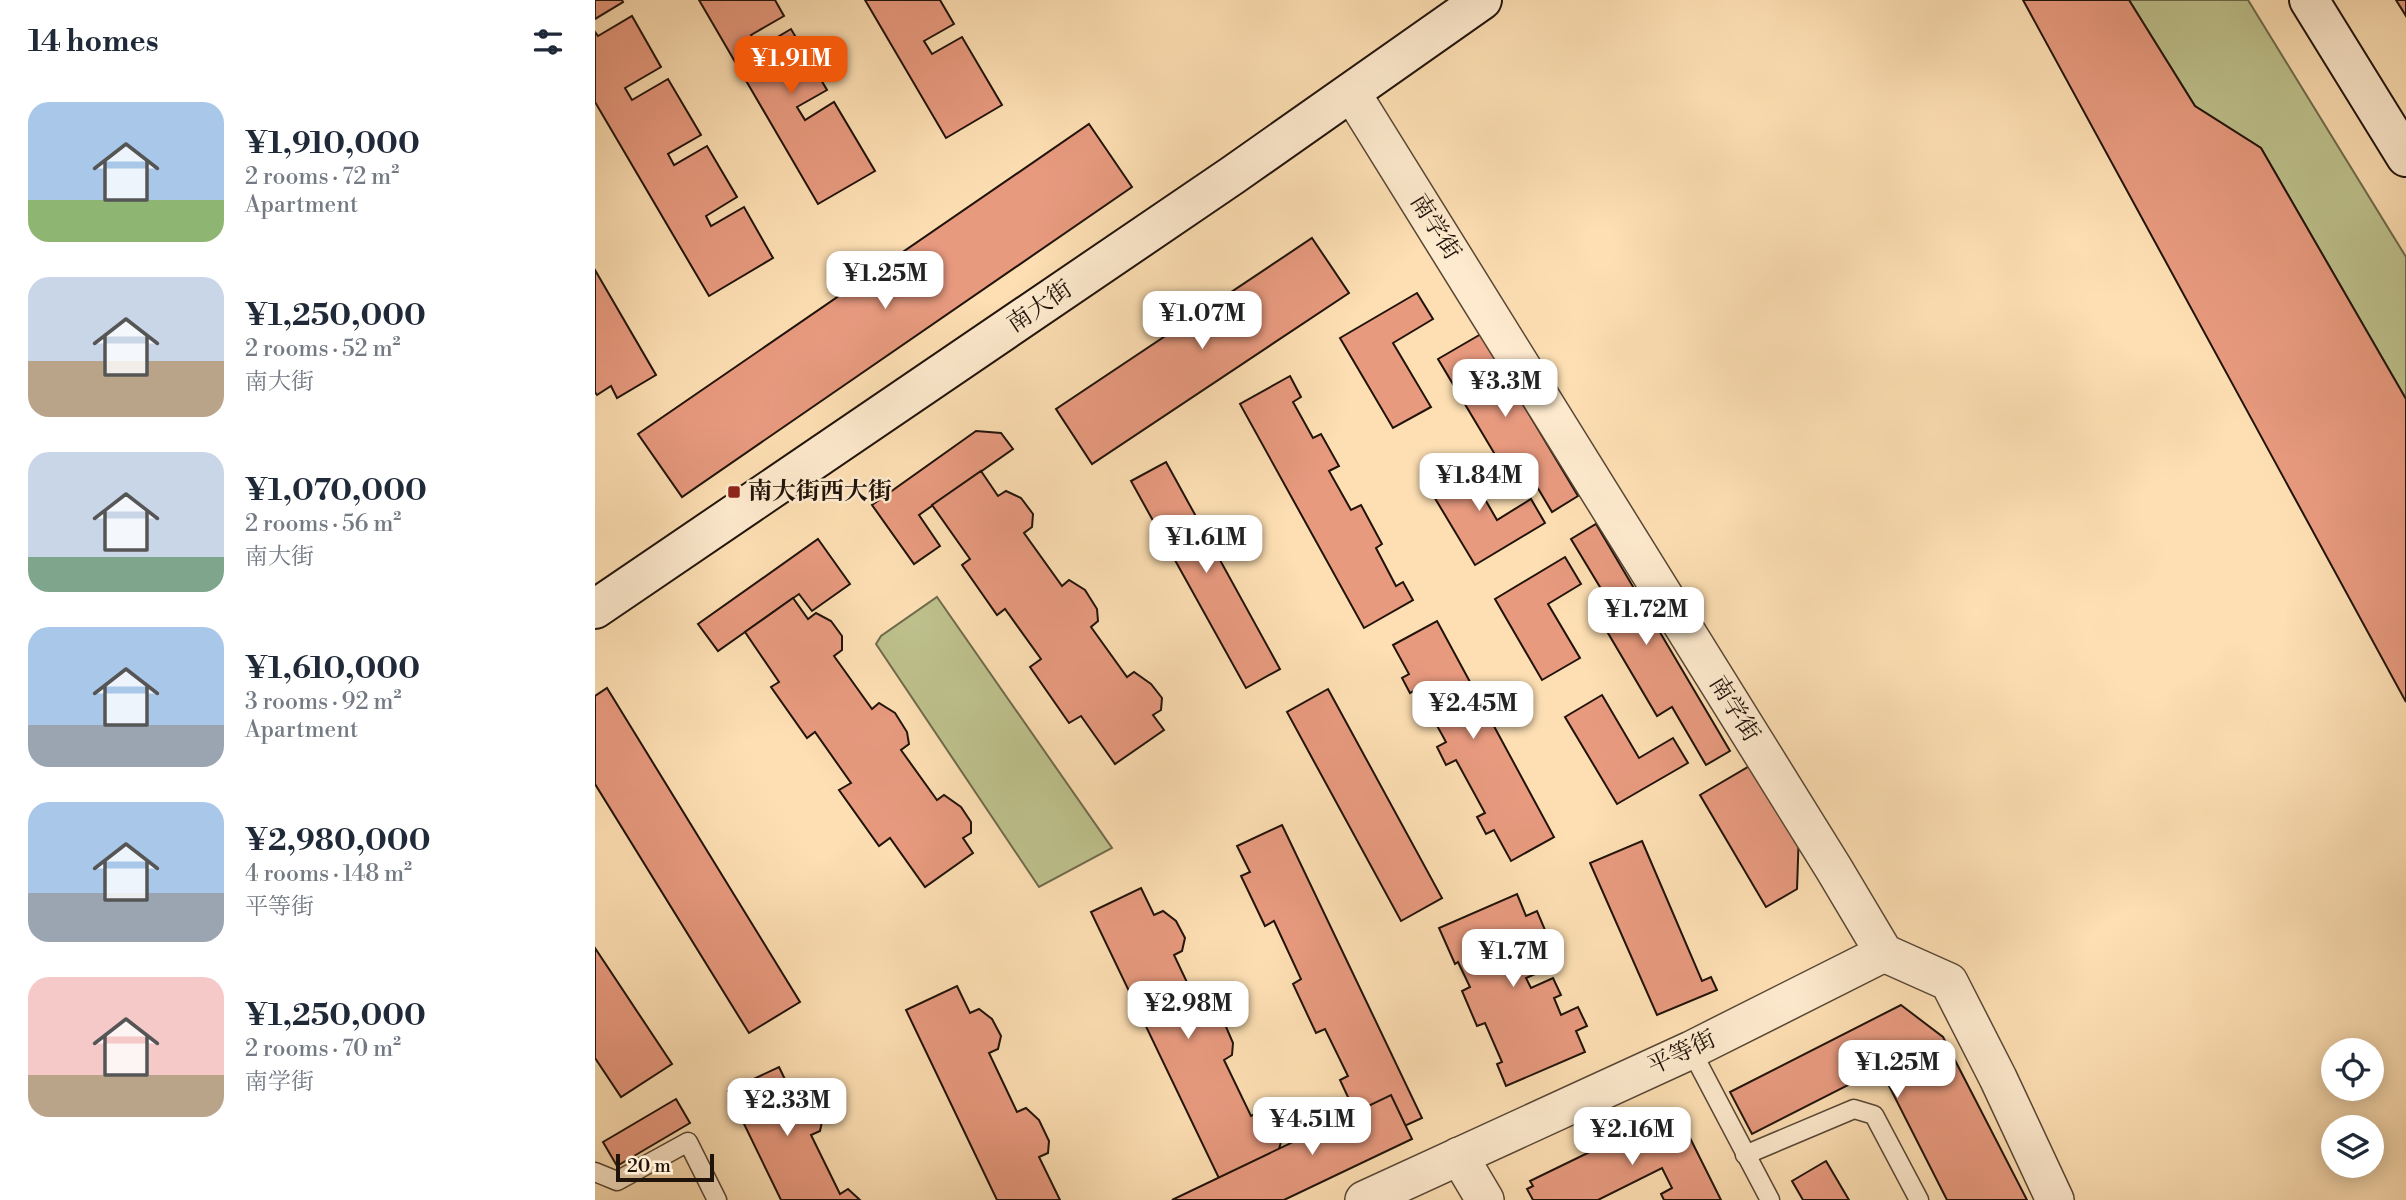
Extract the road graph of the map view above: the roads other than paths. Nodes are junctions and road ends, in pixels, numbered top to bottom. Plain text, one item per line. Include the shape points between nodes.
1 (1482, 0) edge
2 (2309, 0) edge
3 (1351, 92) junction
4 (2406, 157) edge
5 (595, 609) edge
6 (1884, 953) junction
7 (1691, 1049) junction
8 (1745, 1155) junction
9 (1459, 1156) junction
10 (595, 1172) edge
11 (717, 1200) edge
12 (1364, 1200) edge
13 (1485, 1200) edge
14 (1770, 1200) edge
15 (1919, 1200) edge
16 (2055, 1200) edge

1 - 3 street, 南大街
2 - 4 street
3 - 5 street, 南大街
3 - 6 street, 南学街
6 - 7 street, 平等街
6 - 16 street via 1949,982
7 - 8 lane
7 - 9 street, 平等街
8 - 14 lane
8 - 15 lane via 1854,1109 1874,1115
9 - 12 street, 平等街
9 - 13 street
10 - 11 lane via 617,1181 688,1142

